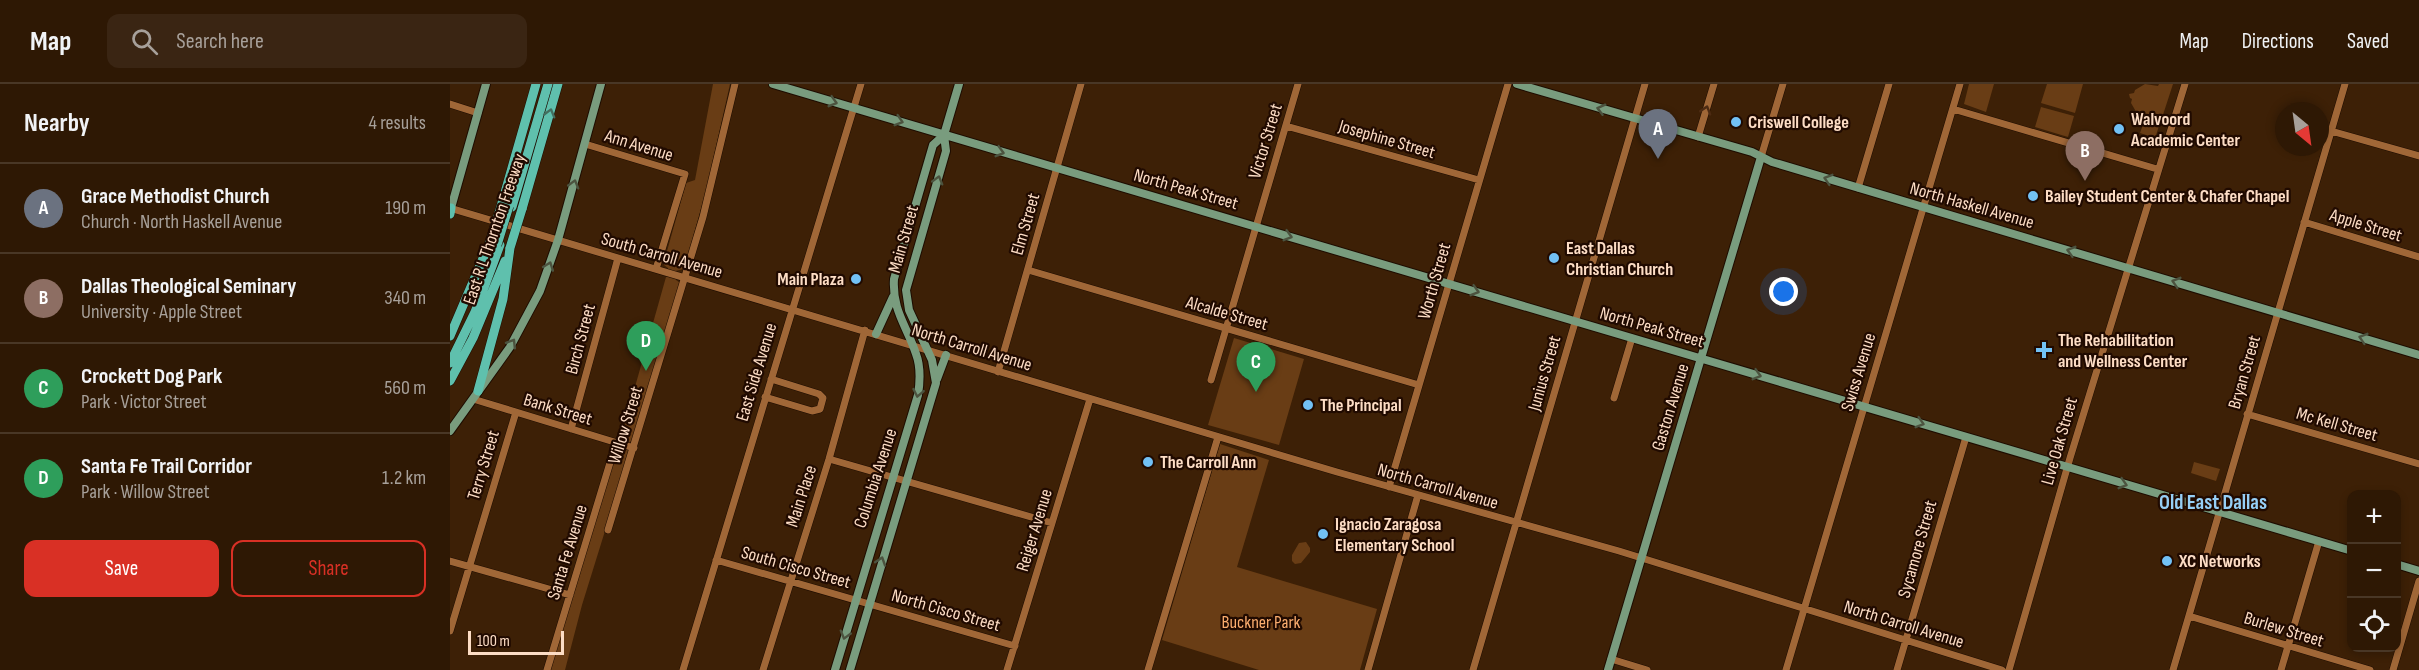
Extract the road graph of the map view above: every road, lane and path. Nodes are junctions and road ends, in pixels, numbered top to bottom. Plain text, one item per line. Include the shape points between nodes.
1 (486, 84) edge
2 (536, 84) edge
3 (546, 84) edge
4 (558, 84) edge
5 (602, 84) edge
6 (735, 84) edge
7 (773, 84) edge
8 (861, 84) edge
9 (959, 84) edge
10 (1081, 84) edge
11 (1298, 84) edge
12 (1508, 84) edge
13 (1517, 84) edge
14 (1645, 84) edge
15 (1714, 84) edge
16 (1783, 84) edge
17 (1889, 84) edge
18 (1960, 84) edge
19 (2185, 84) edge
20 (2345, 84) edge
21 (450, 104) edge
22 (853, 108) junction
23 (1953, 109) junction
24 (478, 113) junction
25 (1634, 118) junction
26 (1286, 126) junction
27 (2331, 131) junction
28 (944, 135) junction
29 (1698, 136) junction
30 (585, 144) junction
31 (2419, 156) edge
32 (1761, 157) junction
33 (1057, 168) junction
34 (2157, 169) junction
35 (1479, 180) junction
36 (1858, 188) junction
37 (511, 207) junction
38 (1924, 208) junction
39 (450, 210) edge
40 (2304, 222) junction
41 (1256, 227) junction
42 (558, 240) junction
43 (499, 245) junction
44 (901, 252) junction
45 (915, 256) junction
46 (2419, 257) edge
47 (618, 258) junction
48 (2127, 268) junction
49 (656, 269) junction
50 (1028, 270) junction
51 (685, 277) junction
52 (1449, 284) junction
53 (893, 297) junction
54 (791, 308) junction
55 (2277, 313) junction
56 (1574, 321) junction
57 (1227, 328) junction
58 (865, 330) junction
59 (876, 334) junction
60 (450, 336) edge
61 (1632, 338) junction
62 (913, 344) junction
63 (928, 349) junction
64 (450, 355) edge
65 (946, 355) junction
66 (2419, 355) edge
67 (1701, 358) junction
68 (450, 363) edge
69 (998, 372) junction
70 (771, 379) junction
71 (1211, 380) dead end
72 (450, 381) edge
73 (936, 383) junction
74 (1419, 385) junction
75 (476, 395) junction
76 (765, 397) junction
77 (1614, 398) dead end
78 (1090, 399) junction
79 (1864, 406) junction
80 (516, 412) junction
81 (2247, 414) junction
82 (571, 429) junction
83 (450, 431) edge
84 (1218, 437) junction
85 (1966, 437) junction
86 (616, 443) junction
87 (634, 448) junction
88 (829, 459) junction
89 (2419, 464) edge
90 (2067, 467) junction
91 (894, 477) junction
92 (906, 480) junction
93 (1389, 487) junction
94 (1418, 495) junction
95 (2218, 511) junction
96 (1516, 523) junction
97 (1052, 524) junction
98 (608, 530) dead end
99 (2319, 541) junction
100 (2347, 549) edge
101 (1641, 559) junction
102 (716, 560) junction
103 (450, 561) edge
104 (2401, 565) edge
105 (469, 566) junction
106 (2419, 571) edge
107 (2419, 580) edge
108 (789, 581) junction
109 (570, 595) junction
110 (855, 600) junction
111 (869, 603) junction
112 (1803, 610) junction
113 (2189, 616) junction
114 (450, 632) edge
115 (1906, 641) junction
116 (1015, 646) junction
117 (2288, 646) junction
118 (1611, 659) junction
119 (547, 670) edge
120 (683, 670) edge
121 (763, 670) edge
122 (835, 670) edge
123 (850, 670) edge
124 (1007, 670) edge
125 (1148, 670) edge
126 (1368, 670) edge
127 (1473, 670) edge
128 (1608, 670) edge
129 (1647, 670) edge
130 (1785, 670) edge
131 (1898, 670) edge
132 (2002, 670) edge
133 (2009, 670) edge
134 (2173, 670) edge
135 (2281, 670) edge
136 (2370, 670) edge
137 (2393, 670) edge

1 - 24 main road
2 - 37 highway, East R L Thornton Freeway
3 - 37 highway
37 -> 4 highway, East R L Thornton Freeway
5 - 30 main road
6 - 51 street, Willow Street
7 -> 22 main road, North Peak Street
8 - 22 street, East Side Avenue
9 - 28 main road, Main Street
10 - 33 street, Elm Street
11 - 26 street, Victor Street
12 - 35 street, Worth Street
25 -> 13 main road, North Haskell Avenue
14 - 25 street, Junius Street
29 -> 15 street
16 - 32 street, Gaston Avenue
17 - 36 street
18 - 23 street, Swiss Avenue
19 - 34 street, Live Oak Street
20 - 27 street, Bryan Street
21 - 24 street
22 -> 28 main road, North Peak Street
22 - 54 street, East Side Avenue
23 - 34 street
23 - 38 street, Swiss Avenue
24 - 39 main road
25 - 29 main road, North Haskell Avenue
25 - 56 street, Junius Street
26 - 35 street, Josephine Street
26 - 41 street, Victor Street
27 - 31 street
27 - 40 street, Bryan Street
28 -> 33 main road, North Peak Street
28 - 44 main road, Main Street via 933,145
45 -> 28 main road, Main Street via 946,151
29 - 32 main road, North Haskell Avenue
42 -> 30 main road
30 - 49 street, Ann Avenue via 685,174
36 -> 32 main road, North Haskell Avenue
32 - 67 main road, Gaston Avenue
33 - 41 main road, North Peak Street
33 - 50 street, Elm Street
34 - 48 street, Live Oak Street
35 - 52 street, Worth Street
36 - 38 main road, North Haskell Avenue
37 - 43 highway, East R L Thornton Freeway, bridge
37 - 43 highway, East R L Thornton Freeway, bridge
48 -> 38 main road, North Haskell Avenue
38 - 79 street, Swiss Avenue
39 - 42 street, South Carroll Avenue
40 - 46 street, Apple Street
40 - 55 street, Bryan Street
41 -> 52 main road, North Peak Street
41 - 57 street, Victor Street
42 - 47 street, South Carroll Avenue
75 -> 42 main road via 529,314
43 - 60 highway, East R L Thornton Freeway
43 - 64 highway
43 - 68 highway via 475,312
43 - 72 highway, East R L Thornton Freeway via 473,338
43 - 75 highway via 503,299
44 - 45 main road
44 - 53 main road, Main Street
45 - 63 main road, Main Street via 907,300
47 - 49 street, South Carroll Avenue
47 - 82 street, Birch Street
55 -> 48 main road, North Haskell Avenue
48 - 90 street, Live Oak Street
49 - 51 street, South Carroll Avenue
50 - 57 street, Alcalde Street
50 - 69 street, Elm Street
51 - 54 street, South Carroll Avenue
51 - 87 street, Willow Street
52 -> 56 main road, North Peak Street
52 - 74 street, Worth Street
53 - 59 main road
53 - 62 main road, Columbia Avenue
54 - 58 street, South Carroll Avenue
54 - 70 street, East Side Avenue
66 -> 55 main road, North Haskell Avenue
55 - 81 street, Bryan Street
56 - 61 main road, North Peak Street
56 - 96 street, Junius Street
57 - 71 street, Victor Street
57 - 74 street, Alcalde Street
58 - 59 street, North Carroll Avenue
58 - 88 street, Main Place
59 - 62 street, North Carroll Avenue
61 - 67 main road, North Peak Street
61 - 77 street
62 - 63 street, North Carroll Avenue
62 -> 91 main road, Columbia Avenue via 919,367 918,396
63 - 65 street, North Carroll Avenue
63 - 73 main road
65 - 69 street, North Carroll Avenue
65 - 73 main road, Columbia Avenue
67 -> 79 main road, North Peak Street
67 - 101 main road, Gaston Avenue
69 - 78 street, North Carroll Avenue
70 - 76 street, East Side Avenue
70 - 76 street via 819,394 823,398 820,409 812,411
73 - 92 main road, Columbia Avenue
74 - 93 street, Worth Street
75 - 80 street, Bank Street
75 - 83 main road
76 - 102 street, East Side Avenue
78 - 84 street, North Carroll Avenue
78 - 97 street, Reiger Avenue
79 -> 85 main road, North Peak Street
79 - 112 street, Swiss Avenue
80 - 82 street, Bank Street
80 - 105 street, Terry Street
81 - 89 street, Mc Kell Street
81 - 95 street, Bryan Street
82 - 86 street, Bank Street
84 - 93 street, North Carroll Avenue
84 - 125 street
85 - 90 main road, North Peak Street
85 - 115 street, Sycamore Street
86 - 87 street, Bank Street
86 - 109 street, Santa Fe Avenue
87 - 98 street, Willow Street
88 - 91 street
88 - 108 street, Main Place
90 -> 95 main road, North Peak Street
90 - 133 street, Live Oak Street
91 - 92 street
91 - 110 main road, Columbia Avenue
92 - 97 street
111 -> 92 main road, Columbia Avenue
93 - 94 street, North Carroll Avenue
94 - 96 street, North Carroll Avenue
94 - 126 street
95 - 99 main road, North Peak Street
95 - 113 street, Bryan Street
96 - 101 street, North Carroll Avenue
96 - 127 street, Junius Street
97 - 116 street, Reiger Avenue
99 - 100 main road, North Peak Street
99 - 117 street
101 - 112 street, North Carroll Avenue
101 - 118 main road, Gaston Avenue
102 - 108 street, South Cisco Street
102 - 120 street, East Side Avenue
103 - 105 street
104 - 106 main road
105 - 109 street
105 - 114 street, Terry Street
107 - 137 street
108 - 110 street, South Cisco Street
108 - 121 street, Main Place
109 - 119 street, Santa Fe Avenue
110 - 111 street, South Cisco Street
110 -> 122 main road, Columbia Avenue
111 - 116 street, North Cisco Street
111 - 123 main road, Columbia Avenue
112 - 115 street, North Carroll Avenue
112 - 130 street, Swiss Avenue
113 - 117 street, Burlew Street
113 - 134 street, Bryan Street
115 - 131 street, Sycamore Street
115 - 132 street, North Carroll Avenue
116 - 124 street, Reiger Avenue
117 - 135 street
117 - 136 street, Burlew Street
118 - 128 main road, Gaston Avenue
118 - 129 street

